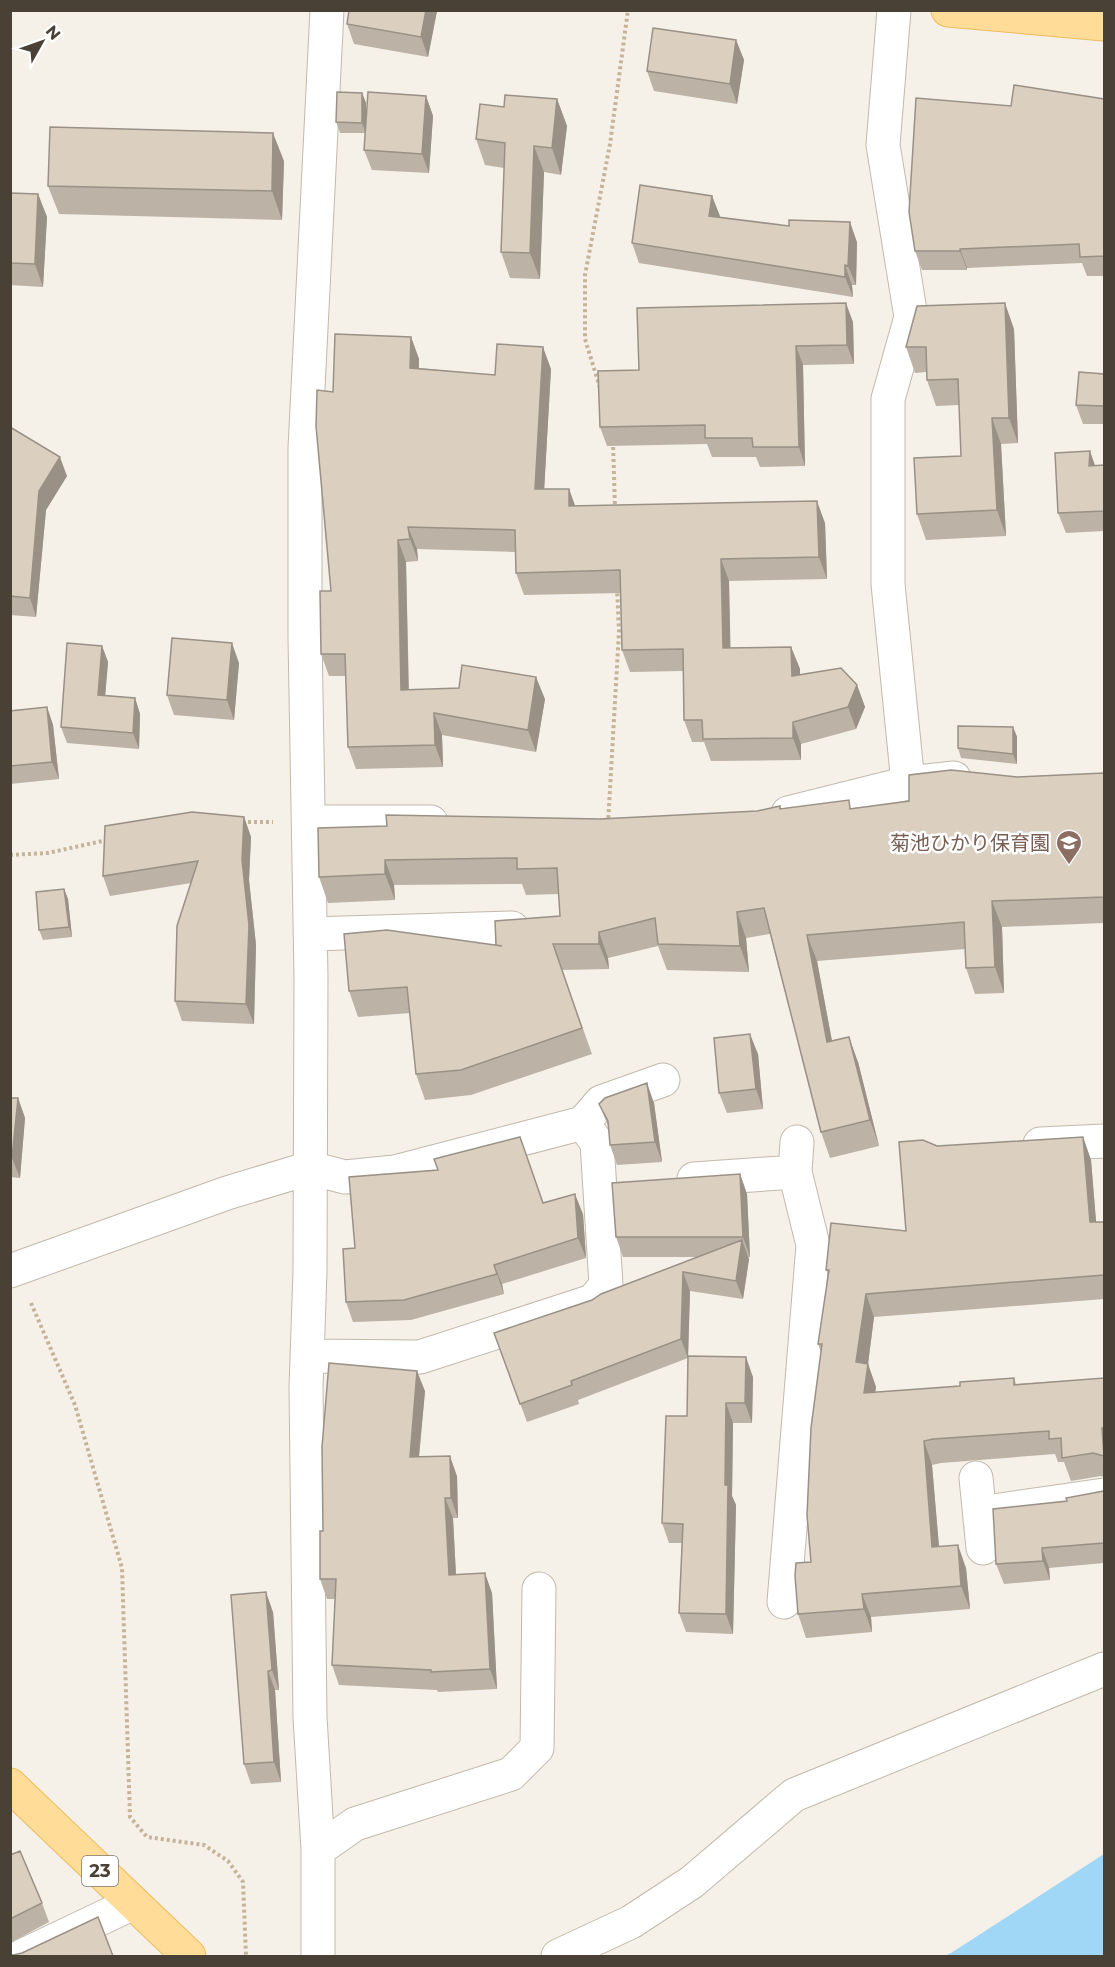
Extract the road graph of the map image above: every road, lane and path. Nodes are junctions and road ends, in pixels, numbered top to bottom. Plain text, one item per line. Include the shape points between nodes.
1 (327, 10) edge
2 (628, 10) edge
3 (894, 10) edge
4 (948, 10) edge
5 (1001, 13) edge
6 (1104, 24) edge
7 (602, 394) edge
8 (613, 435) edge
9 (615, 515) edge
10 (617, 585) edge
11 (982, 779) edge
12 (908, 783) junction
13 (754, 819) edge
14 (231, 822) edge
15 (310, 822) junction
16 (466, 823) edge
17 (608, 826) edge
18 (117, 838) edge
19 (10, 855) edge
20 (512, 928) edge
21 (310, 934) junction
22 (663, 1080) dead end
23 (583, 1123) junction
24 (1104, 1141) edge
25 (1013, 1146) edge
26 (310, 1168) junction
27 (669, 1181) edge
28 (634, 1183) edge
29 (600, 1185) junction
30 (14, 1270) edge
31 (307, 1356) junction
32 (976, 1478) dead end
33 (1104, 1496) edge
34 (980, 1513) junction
35 (983, 1548) dead end
36 (539, 1589) dead end
37 (784, 1602) dead end
38 (1104, 1669) edge
39 (10, 1785) edge
40 (318, 1850) junction
41 (133, 1903) junction
42 (22, 1956) edge
43 (189, 1956) edge
44 (246, 1956) edge
45 (318, 1956) edge
46 (558, 1956) edge

1 - 15 street via 305,447
2 - 7 path via 610,144 585,274 585,339
3 - 12 street via 883,145 911,317 888,399 888,584
4 - 5 main road
5 - 6 main road
8 - 9 path
10 - 17 path via 619,631
11 - 12 street via 960,777
12 - 13 street
14 - 15 path
15 - 16 street
15 - 21 street
18 - 19 path via 48,854
20 - 21 street
21 - 26 street
22 - 23 street via 601,1102
23 - 26 street via 395,1172 345,1177
23 - 29 street via 597,1143
24 - 25 street
26 - 30 street via 217,1196
26 - 31 street
27 - 37 street via 796,1157 813,1245
28 - 29 street
29 - 31 street via 606,1285 593,1300 420,1358
30 - 44 path via 75,1405 122,1568 130,1817 147,1837 204,1845 228,1862 243,1882
31 - 40 street via 310,1717
32 - 34 street
33 - 34 street
34 - 35 street
36 - 40 street via 537,1748 511,1774 355,1824
38 - 46 street via 794,1795 692,1882 631,1922
39 - 41 main road, 23
40 - 45 street
41 - 42 street
41 - 43 main road, 23

